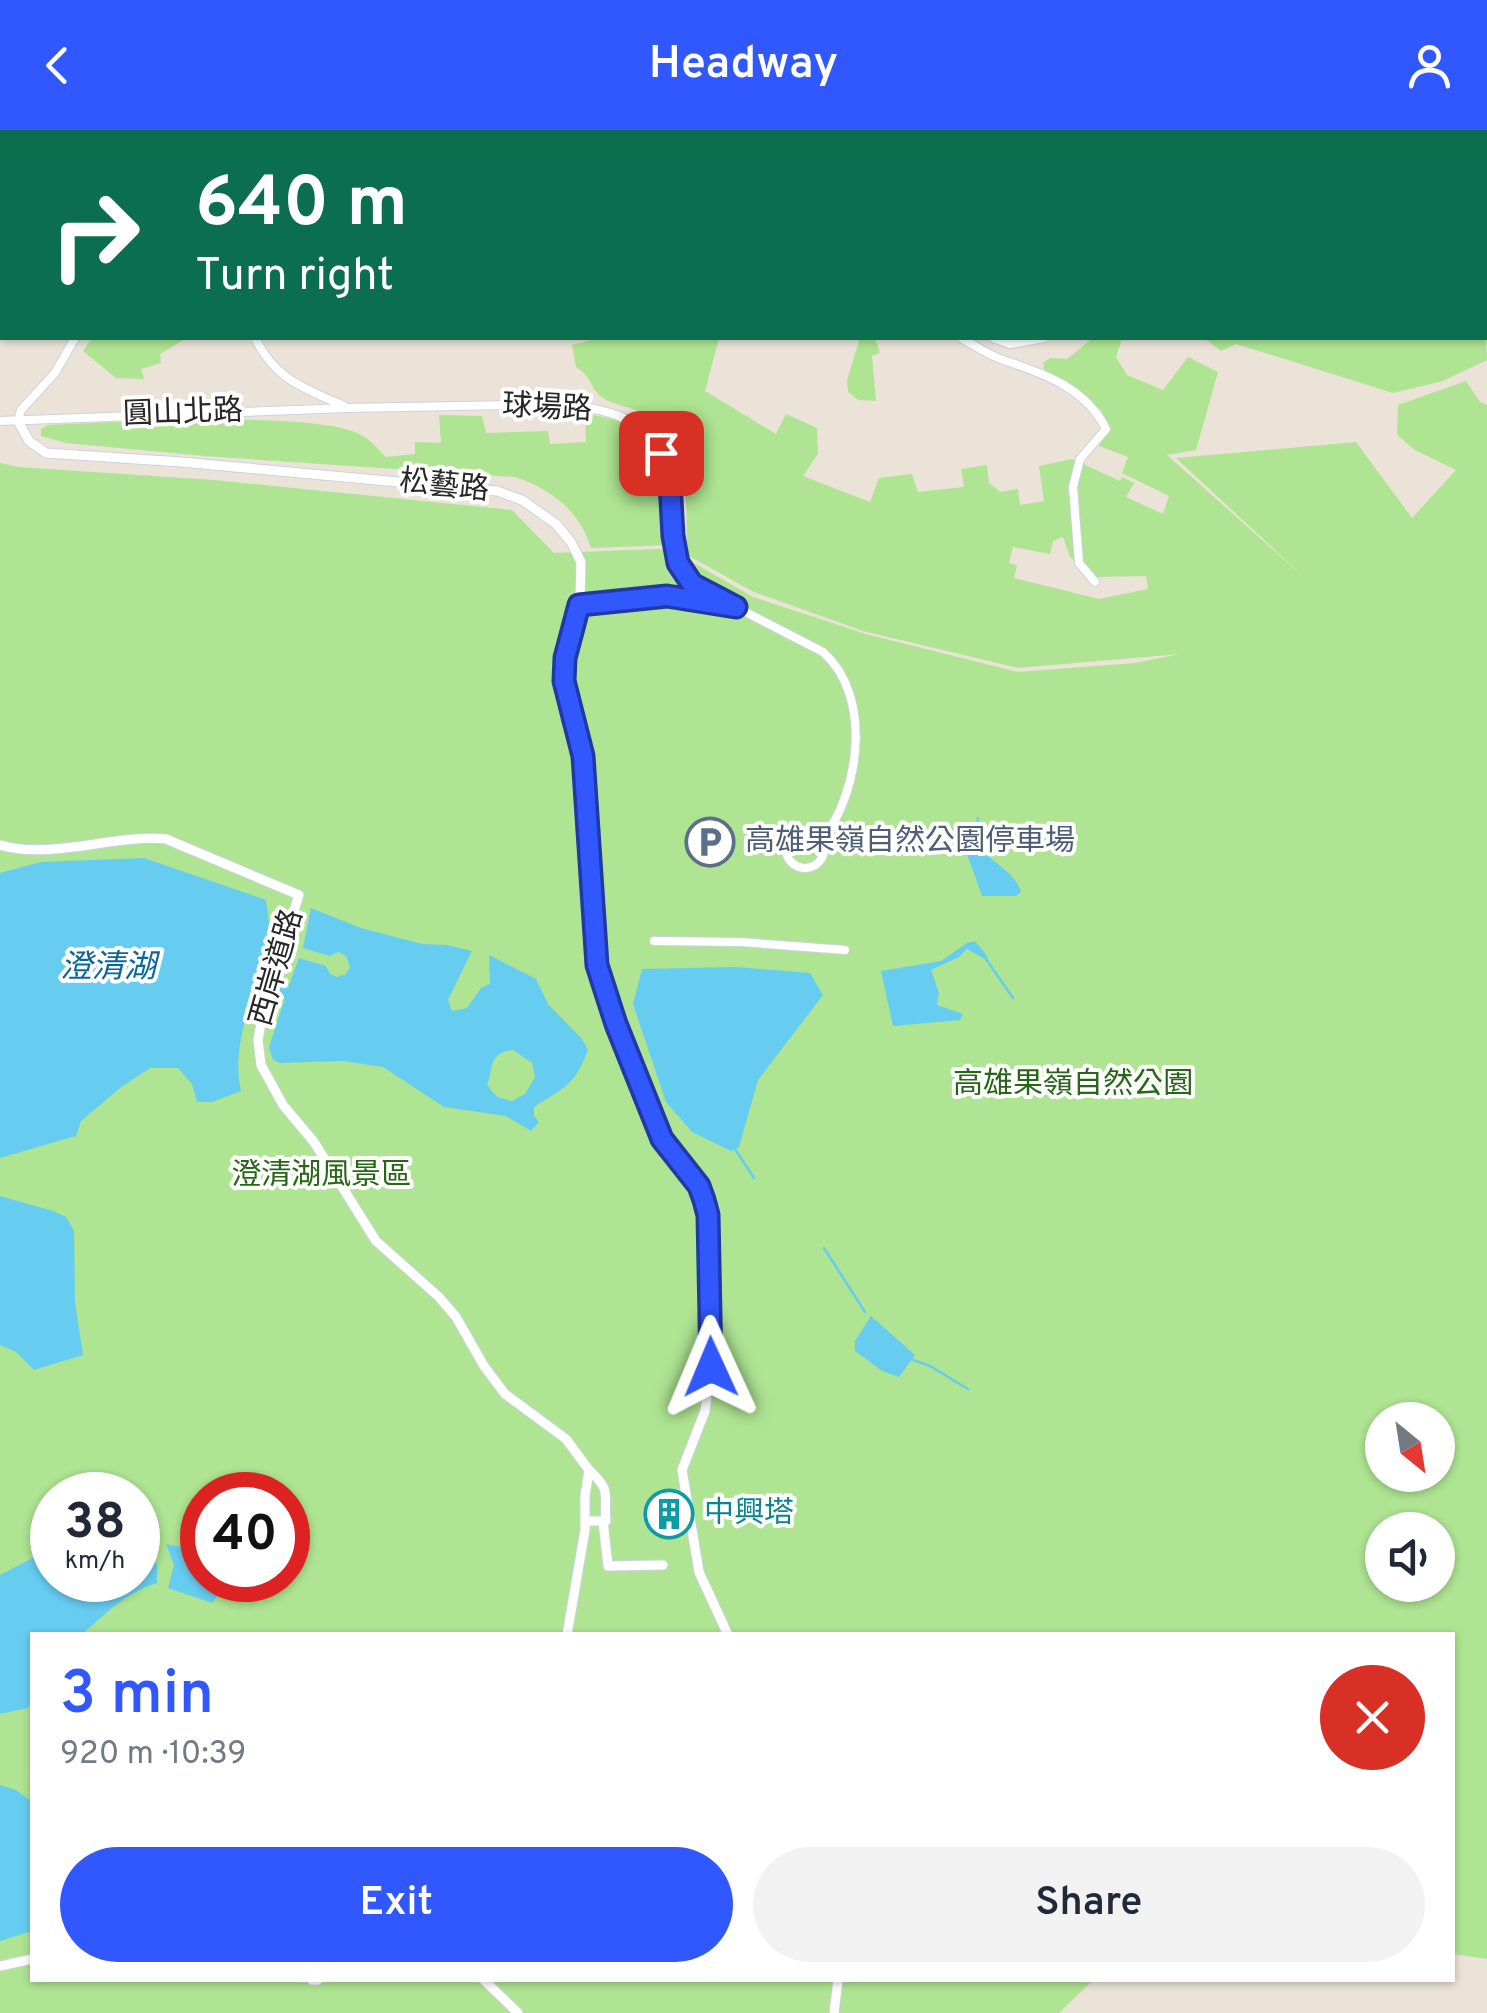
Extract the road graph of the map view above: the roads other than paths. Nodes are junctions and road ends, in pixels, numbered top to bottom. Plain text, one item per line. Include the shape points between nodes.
1 (73, 340) edge
2 (256, 340) edge
3 (964, 340) edge
4 (999, 340) edge
5 (1033, 340) edge
6 (348, 408) junction
7 (0, 421) edge
8 (18, 421) junction
9 (582, 580) junction
10 (1095, 582) dead end
11 (579, 605) junction
12 (736, 607) junction
13 (570, 642) junction
14 (822, 840) junction
15 (0, 846) edge
16 (654, 941) dead end
17 (845, 950) dead end
18 (588, 1470) junction
19 (586, 1521) junction
20 (603, 1521) junction
21 (662, 1565) dead end
22 (568, 1632) edge
23 (727, 1632) edge
24 (30, 1960) edge
25 (0, 1966) edge
26 (486, 1982) edge
27 (838, 1982) edge
28 (518, 2013) edge
29 (834, 2013) edge

1 - 8 street
2 - 6 street, 球場路 via 286,379
3 - 10 street via 1065,386 1098,413 1106,429 1080,459 1073,487 1078,563
4 - 5 street
6 - 8 street, 圓山北路
6 - 12 street, 球場路 via 564,404 633,422 656,442 667,468 674,549 683,573
7 - 8 street, 圓山北路
8 - 9 street, 松藝路 via 46,453 497,491 556,524 581,562
9 - 11 street, 松藝路
9 - 13 street
11 - 12 street via 667,596
11 - 13 street, 松藝路
12 - 14 street, 球場路 via 823,652 851,695 852,765 842,804
13 - 23 street, 松藝路 via 564,681 583,756 597,965 662,1139 699,1186 708,1215 711,1367 705,1411 682,1470 699,1572
14 - 14 street, 球場路 via 806,830 794,833 787,856 796,866 813,866 824,852
15 - 18 street, 西岸道路 via 166,839 299,894 265,1002 261,1065 376,1241 456,1317 505,1394 566,1438
16 - 17 street
18 - 19 street
18 - 20 street, 西岸道路 via 607,1493
19 - 20 street
19 - 22 street
20 - 21 street, 西岸道路 via 608,1566
24 - 25 street
26 - 28 street
27 - 29 street

